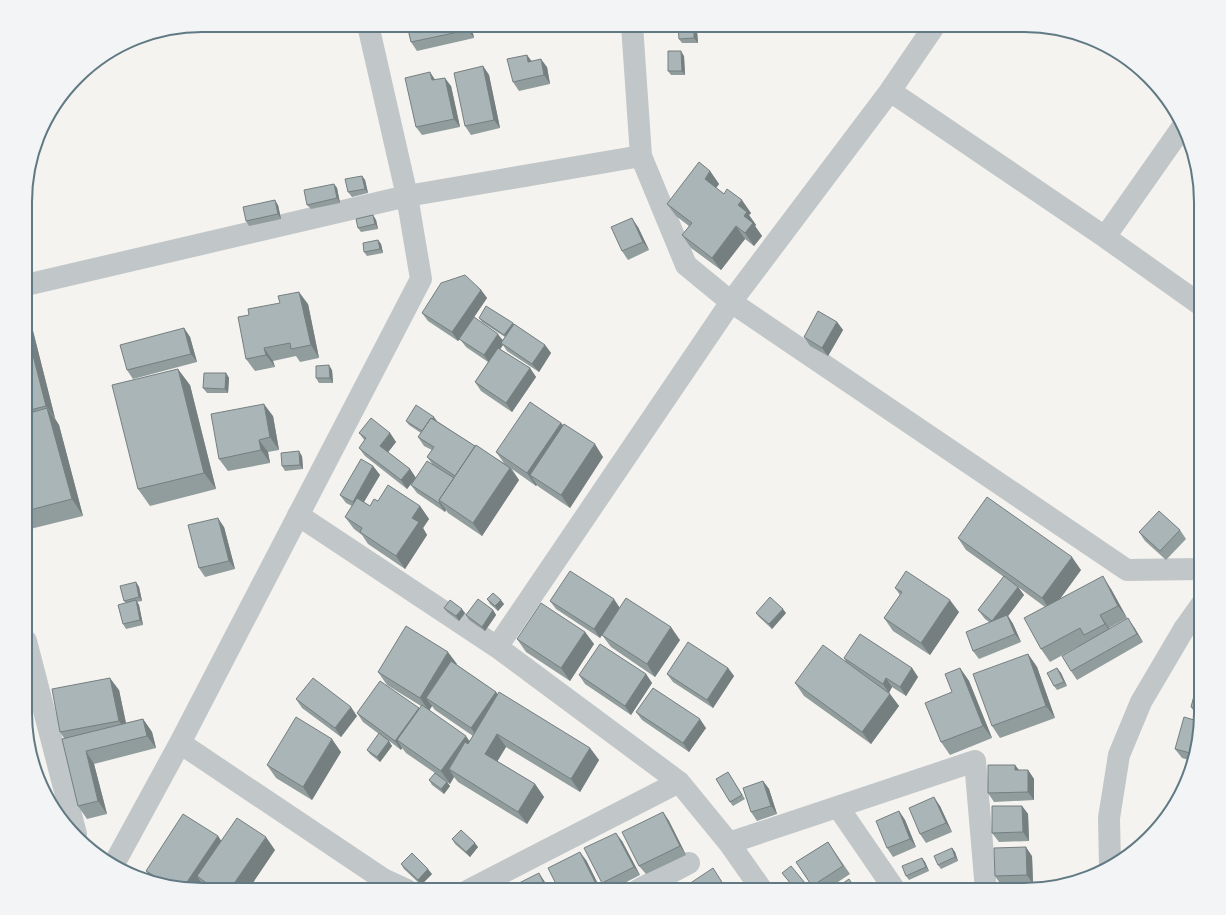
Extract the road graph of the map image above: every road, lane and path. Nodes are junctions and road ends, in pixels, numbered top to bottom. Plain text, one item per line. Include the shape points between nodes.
1 (370, 32) edge
2 (632, 32) edge
3 (930, 32) edge
4 (890, 92) junction
5 (1179, 132) edge
6 (641, 156) junction
7 (407, 196) junction
8 (1105, 236) junction
9 (32, 284) edge
10 (1194, 300) edge
11 (732, 302) junction
12 (298, 515) junction
13 (1194, 568) edge
14 (1194, 614) edge
15 (497, 647) junction
16 (32, 665) edge
17 (180, 743) junction
18 (679, 782) junction
19 (838, 807) junction
20 (73, 824) edge
21 (729, 843) junction
22 (1110, 859) edge
23 (116, 860) edge
24 (689, 863) dead end
25 (392, 883) edge
26 (483, 883) edge
27 (651, 883) edge
28 (757, 883) edge
29 (890, 883) edge
30 (985, 883) edge

1 - 7 street
2 - 6 street
3 - 4 street
4 - 8 street
4 - 11 street
5 - 8 street
6 - 7 street
6 - 11 street via 686,265
7 - 9 street
7 - 12 street via 421,279
8 - 10 street
11 - 13 street via 1127,570
11 - 15 street
12 - 15 street
12 - 17 street
14 - 22 street via 1141,702 1119,756 1109,818
15 - 18 street
16 - 20 street
17 - 23 street
17 - 25 street
18 - 21 street
18 - 26 street
19 - 21 street
19 - 29 street
19 - 30 street via 975,761
21 - 28 street
24 - 27 street

